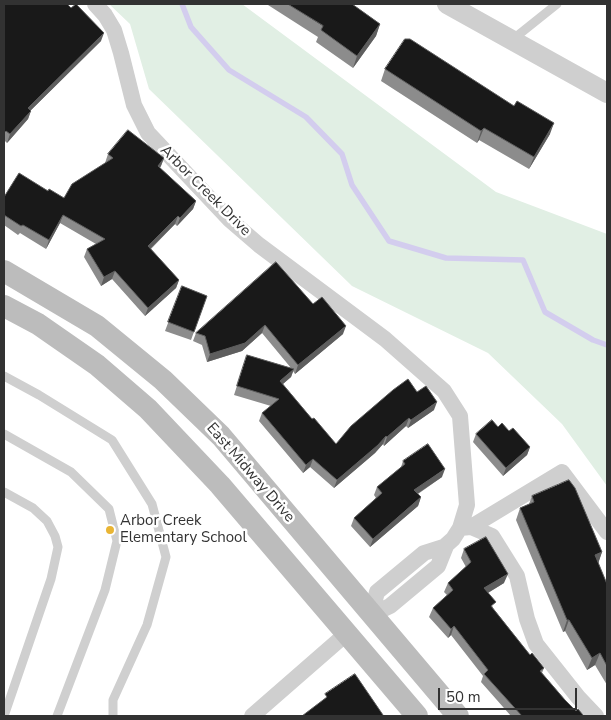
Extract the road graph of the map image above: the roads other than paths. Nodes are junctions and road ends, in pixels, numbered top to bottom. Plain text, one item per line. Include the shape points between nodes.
1 (95, 4) edge
2 (447, 4) edge
3 (557, 4) edge
4 (512, 40) junction
5 (607, 93) edge
6 (4, 272) edge
7 (4, 306) edge
8 (4, 376) edge
9 (4, 434) edge
10 (4, 492) edge
11 (466, 528) junction
12 (607, 532) edge
13 (371, 615) junction
14 (346, 634) junction
15 (4, 716) edge
16 (57, 716) edge
17 (113, 716) edge
18 (252, 716) edge
19 (417, 716) edge
20 (458, 716) edge
21 (596, 716) edge

1 - 11 street, Arbor Creek Drive via 114,30 134,105 148,133 230,220 385,339 444,391 460,416 468,505
2 - 4 street
3 - 4 lane
4 - 5 street
6 - 13 main road, East Midway Drive via 97,326 163,380 221,436
7 - 14 main road, East Midway Drive via 38,324 89,360 148,409 220,485
8 - 17 lane via 112,440 152,504 166,557 147,625 113,700
9 - 16 lane via 71,472 109,509 117,541 105,590
10 - 15 lane via 33,508 47,521 58,547 51,579
11 - 12 street via 562,472
11 - 13 street via 444,547 438,566 390,606
11 - 21 street via 492,536 517,576 536,644
13 - 14 main road
13 - 20 main road, East Midway Drive
14 - 18 street
14 - 19 main road, East Midway Drive

